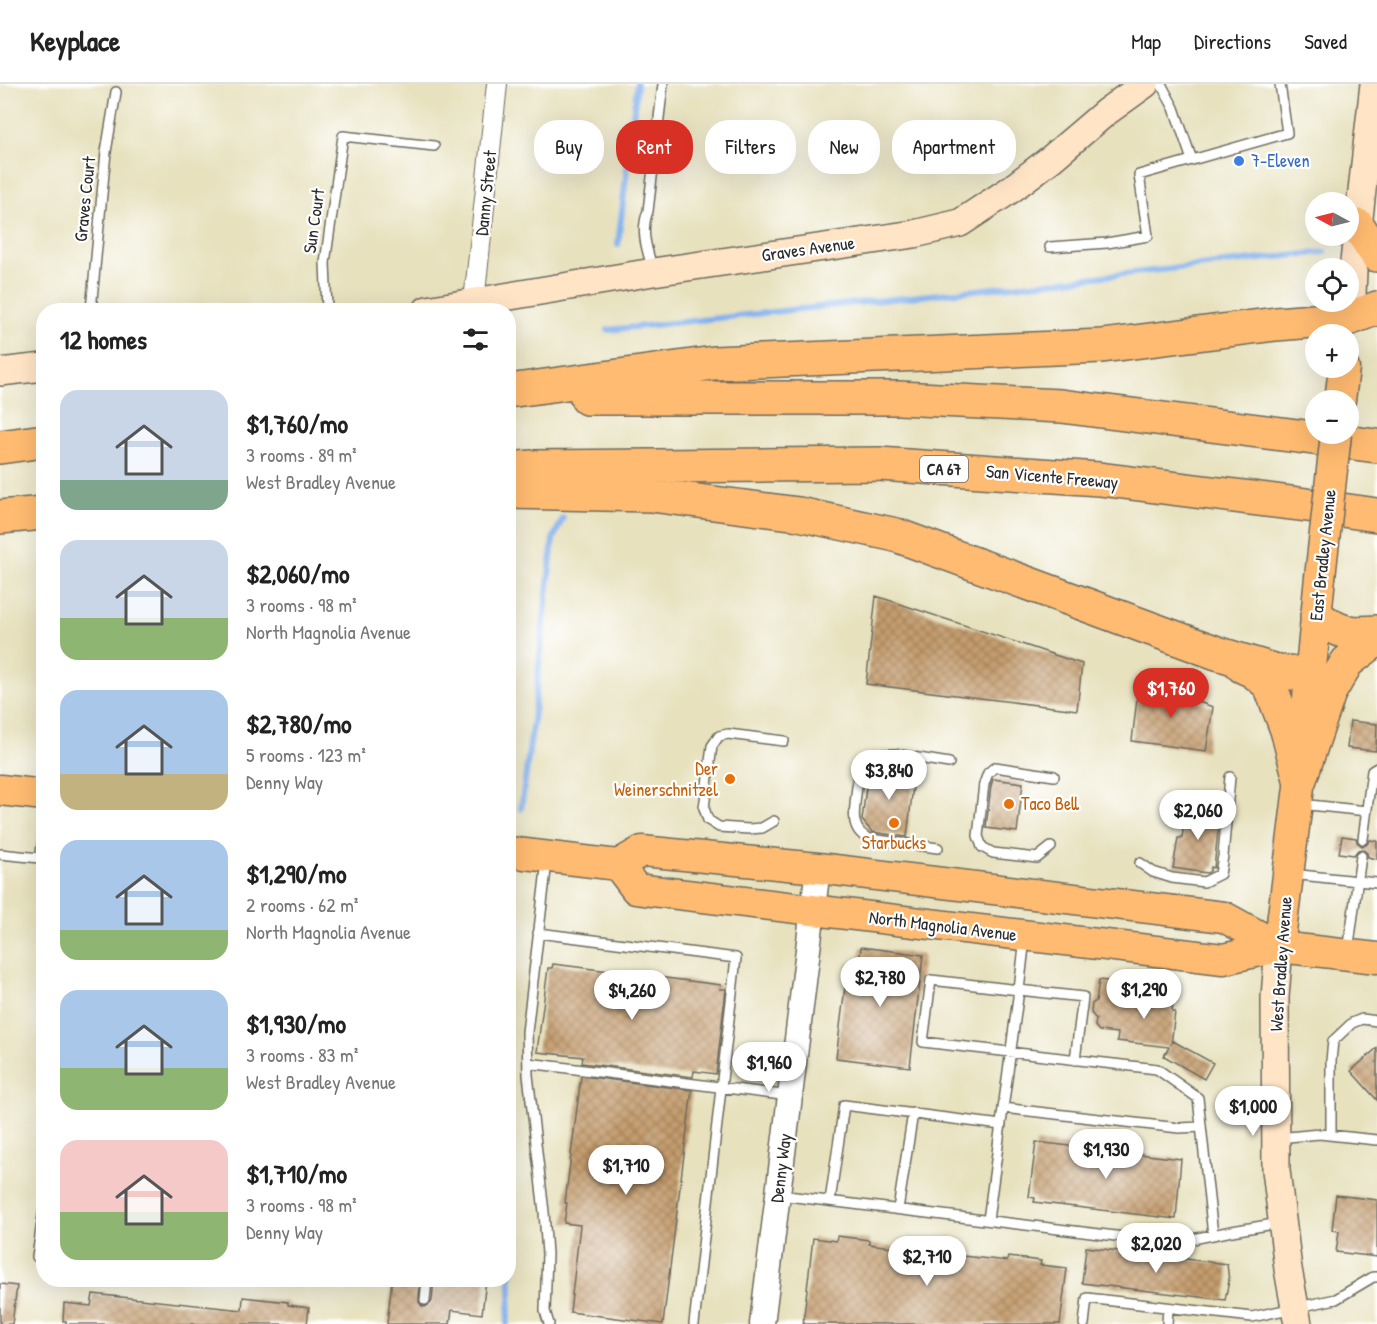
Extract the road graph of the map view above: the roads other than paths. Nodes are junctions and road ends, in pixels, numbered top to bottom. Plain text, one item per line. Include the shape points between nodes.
1 (497, 84) edge
2 (663, 84) edge
3 (1145, 84) edge
4 (1161, 84) edge
5 (1280, 84) edge
6 (1374, 84) edge
7 (116, 92) dead end
8 (434, 146) dead end
9 (1192, 160) junction
10 (1359, 217) edge
11 (1359, 228) edge
12 (1356, 246) edge
13 (1050, 247) dead end
14 (1377, 255) edge
15 (653, 272) junction
16 (474, 302) junction
17 (92, 303) edge
18 (327, 303) edge
19 (468, 303) edge
20 (1359, 320) edge
21 (36, 368) edge
22 (0, 372) edge
23 (516, 390) edge
24 (516, 399) edge
25 (36, 442) edge
26 (1335, 444) edge
27 (1377, 446) edge
28 (0, 447) edge
29 (516, 468) edge
30 (516, 492) edge
31 (36, 514) edge
32 (1377, 516) edge
33 (0, 517) edge
34 (1317, 616) junction
35 (1377, 632) edge
36 (1377, 639) edge
37 (1217, 653) junction
38 (1311, 676) junction
39 (784, 741) dead end
40 (949, 763) dead end
41 (1377, 768) edge
42 (1054, 776) dead end
43 (1230, 777) dead end
44 (0, 790) edge
45 (1299, 791) junction
46 (36, 794) edge
47 (1367, 811) junction
48 (774, 821) dead end
49 (1363, 839) dead end
50 (1051, 847) dead end
51 (938, 848) dead end
52 (516, 853) edge
53 (0, 854) edge
54 (548, 856) junction
55 (1361, 856) dead end
56 (36, 858) edge
57 (1140, 863) dead end
58 (618, 865) junction
59 (818, 868) junction
60 (1288, 873) junction
61 (1358, 881) junction
62 (1377, 883) edge
63 (813, 910) junction
64 (538, 933) junction
65 (1025, 935) junction
66 (1280, 947) junction
67 (1348, 955) junction
68 (1377, 958) edge
69 (1019, 990) junction
70 (1377, 1021) edge
71 (1010, 1052) junction
72 (1075, 1060) junction
73 (528, 1063) junction
74 (721, 1088) junction
75 (790, 1096) junction
76 (1003, 1108) junction
77 (913, 1113) junction
78 (1001, 1125) junction
79 (1201, 1127) junction
80 (1331, 1135) junction
81 (1275, 1138) junction
82 (1377, 1140) edge
83 (778, 1195) junction
84 (830, 1201) junction
85 (898, 1209) junction
86 (988, 1221) junction
87 (1282, 1222) junction
88 (1213, 1235) junction
89 (1377, 1277) edge
90 (426, 1287) edge
91 (424, 1300) dead end
92 (1168, 1308) junction
93 (1216, 1313) junction
94 (1296, 1316) edge
95 (549, 1324) edge
96 (694, 1324) edge
97 (762, 1324) edge
98 (1084, 1324) edge
99 (1167, 1324) edge
100 (1215, 1324) edge

1 - 16 street, Danny Street
2 - 15 lane via 644,220
3 - 15 main road, Graves Avenue via 1019,184 960,223 914,234
4 - 9 lane
5 - 9 lane via 1287,133
6 - 10 main road
7 - 17 lane, Graves Court
8 - 18 lane, Sun Court via 343,136 325,263
9 - 13 lane via 1138,175 1148,236
11 - 14 highway
12 - 20 main road via 1353,271
15 - 16 main road, Graves Avenue
16 - 19 main road, Graves Avenue
20 - 23 highway via 1276,324 1102,346 714,363
21 - 22 main road
24 - 27 highway via 899,398 1061,406
25 - 28 highway
26 - 34 main road, East Bradley Avenue, bridge
29 - 32 highway, San Vicente Freeway / CA 67 via 879,464 1100,479
30 - 37 highway via 651,495 800,514 896,535
31 - 33 highway
34 - 35 highway via 1350,634
34 - 38 main road, East Bradley Avenue
36 - 45 highway via 1347,662 1329,693
37 - 38 highway via 1273,670
37 - 45 highway via 1253,671 1270,685 1287,730
38 - 45 main road, West Bradley Avenue
39 - 48 lane via 719,736 712,746 704,808 708,820 719,827 762,828
40 - 51 lane via 894,754 873,755 860,764 854,819 863,836
41 - 47 lane via 1372,771
42 - 50 lane via 995,767 984,784 978,837 982,847 993,853 1037,858
43 - 57 lane via 1220,874 1204,882 1172,878
44 - 46 main road
45 - 47 lane
45 - 60 main road, West Bradley Avenue
47 - 49 lane
52 - 54 main road
53 - 56 lane
54 - 58 main road
54 - 64 lane
55 - 61 lane
58 - 59 main road, North Magnolia Avenue via 642,851
58 - 63 main road, North Magnolia Avenue via 636,889
59 - 63 street, Denny Way
59 - 66 main road, North Magnolia Avenue via 1224,917
60 - 61 lane
60 - 66 main road, West Bradley Avenue
61 - 62 lane
61 - 67 lane
63 - 65 main road, North Magnolia Avenue
63 - 75 street, Denny Way
64 - 73 lane via 527,1032
64 - 74 lane via 736,958
65 - 66 main road, North Magnolia Avenue via 1223,959
65 - 69 lane
66 - 67 main road, North Magnolia Avenue
66 - 81 main road, West Bradley Avenue via 1275,997
67 - 68 main road, North Magnolia Avenue
69 - 71 lane
69 - 71 lane via 931,980 923,1042
69 - 72 lane via 1083,997
70 - 80 lane via 1362,1019 1352,1023 1333,1041
71 - 72 lane
71 - 76 lane
72 - 79 lane via 1157,1069 1198,1098
73 - 74 lane
73 - 95 lane via 544,1212 545,1311
74 - 75 lane
74 - 96 lane
75 - 83 street, Denny Way
76 - 78 lane
76 - 79 lane via 1179,1128
77 - 78 lane
77 - 84 lane via 844,1105
77 - 85 lane
78 - 86 lane
79 - 88 lane
80 - 81 lane
80 - 82 lane
81 - 87 main road, West Bradley Avenue
83 - 84 lane
83 - 97 street, Denny Way
84 - 85 lane
85 - 86 lane
86 - 88 lane via 1173,1244
87 - 88 lane
87 - 94 main road, West Bradley Avenue
89 - 94 lane
90 - 91 lane
92 - 93 lane
92 - 98 lane via 1087,1298
92 - 99 lane
93 - 94 lane
93 - 100 lane

